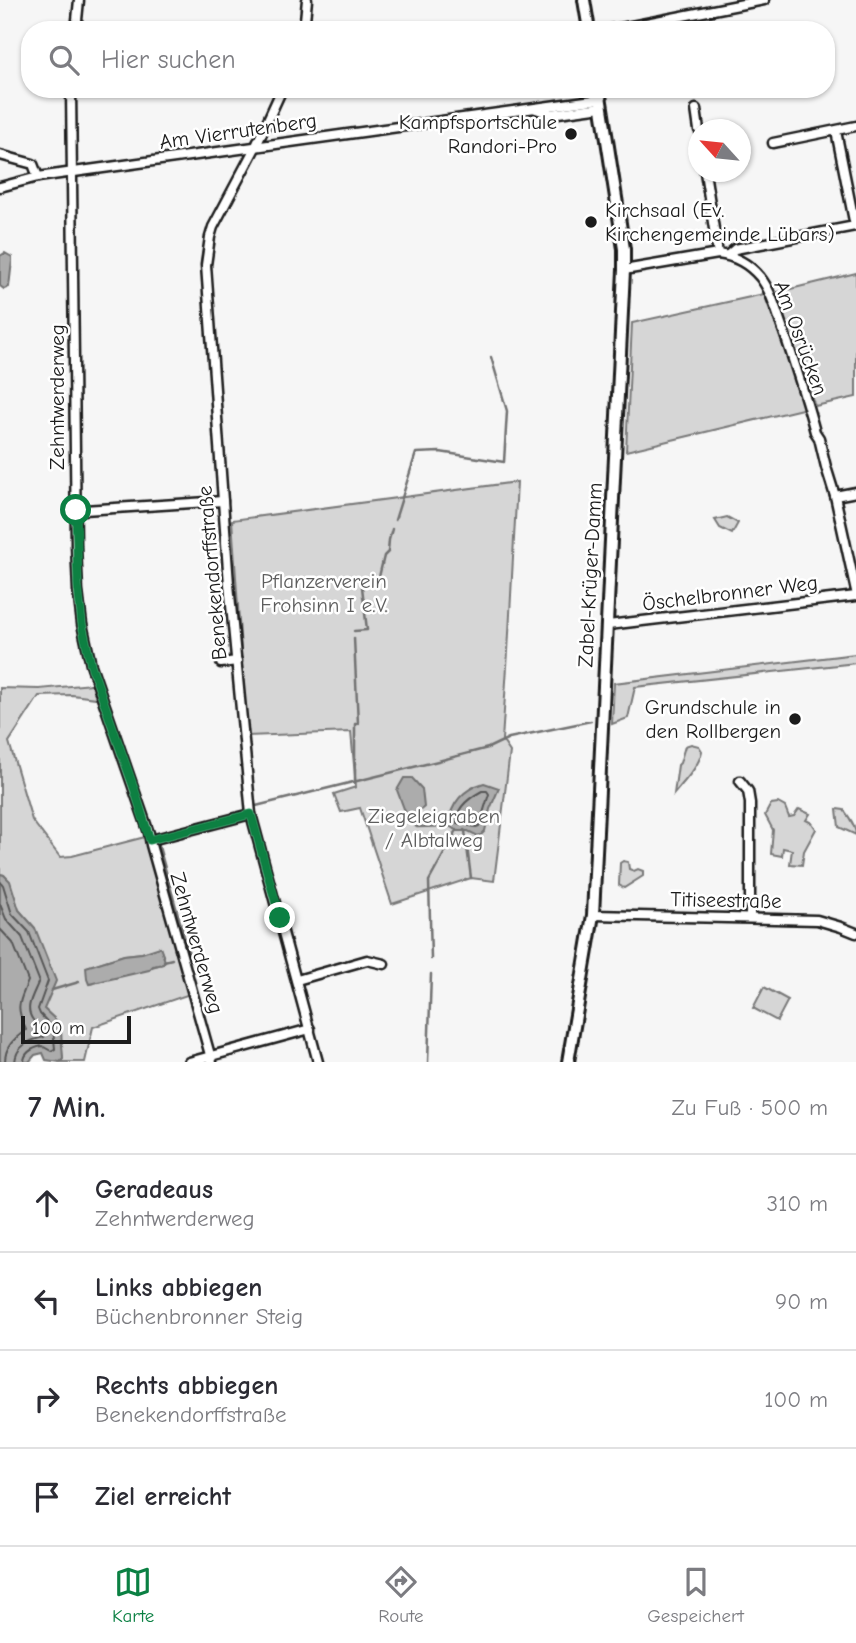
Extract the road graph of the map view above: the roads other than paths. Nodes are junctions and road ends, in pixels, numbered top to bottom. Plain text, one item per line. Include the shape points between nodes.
1 (79, 0) edge
2 (307, 0) edge
3 (584, 0) edge
4 (764, 0) edge
5 (77, 21) edge
6 (305, 21) edge
7 (588, 21) edge
8 (660, 21) edge
9 (71, 98) edge
10 (278, 98) edge
11 (600, 98) edge
12 (696, 109) dead end
13 (697, 119) edge
14 (856, 127) edge
15 (836, 131) junction
16 (773, 143) dead end
17 (256, 146) junction
18 (0, 155) edge
19 (71, 173) junction
20 (38, 177) junction
21 (707, 182) edge
22 (0, 187) edge
23 (723, 254) junction
24 (624, 271) junction
25 (856, 492) edge
26 (835, 496) junction
27 (223, 501) junction
28 (84, 510) dead end
29 (856, 593) edge
30 (608, 625) junction
31 (236, 661) junction
32 (221, 663) dead end
33 (740, 781) dead end
34 (251, 814) junction
35 (150, 840) junction
36 (593, 915) junction
37 (750, 918) junction
38 (856, 933) edge
39 (384, 964) dead end
40 (297, 980) junction
41 (310, 1029) junction
42 (211, 1059) edge
43 (189, 1062) edge
44 (318, 1062) edge
45 (568, 1062) edge

1 - 5 street
2 - 6 street
3 - 7 street
4 - 8 street
9 - 19 street, Zehntwerderweg
10 - 17 street, Benekendorffstraße
11 - 17 street, Am Vierrutenberg via 551,114 532,108
11 - 24 street, Zabel-Krüger-Damm
12 - 13 street
14 - 15 street
15 - 16 street
15 - 23 street via 855,226
17 - 19 street, Am Vierrutenberg
17 - 27 street, Benekendorffstraße via 213,227 206,265
18 - 20 street via 33,164
19 - 20 street, Am Vierrutenberg
19 - 35 street, Zehntwerderweg via 79,600 91,665
20 - 22 street, Am Vierrutenberg
21 - 23 street
23 - 24 street
23 - 26 street, Am Osrücken via 750,267 766,286
24 - 30 street, Zabel-Krüger-Damm
25 - 26 street
26 - 29 street, Am Osrücken
27 - 28 street
27 - 31 street, Benekendorffstraße
29 - 30 street, Öschelbronner Weg
30 - 36 street, Zabel-Krüger-Damm
31 - 32 street
31 - 34 street, Benekendorffstraße
33 - 37 street via 750,803
34 - 35 street
34 - 40 street, Benekendorffstraße
35 - 42 street, Zehntwerderweg
36 - 37 street, Titiseestraße
36 - 45 street, Zabel-Krüger-Damm
37 - 38 street, Titiseestraße via 817,920
39 - 40 street via 367,960
40 - 41 street, Benekendorffstraße
41 - 42 street
41 - 44 street, Benekendorffstraße
42 - 43 street

